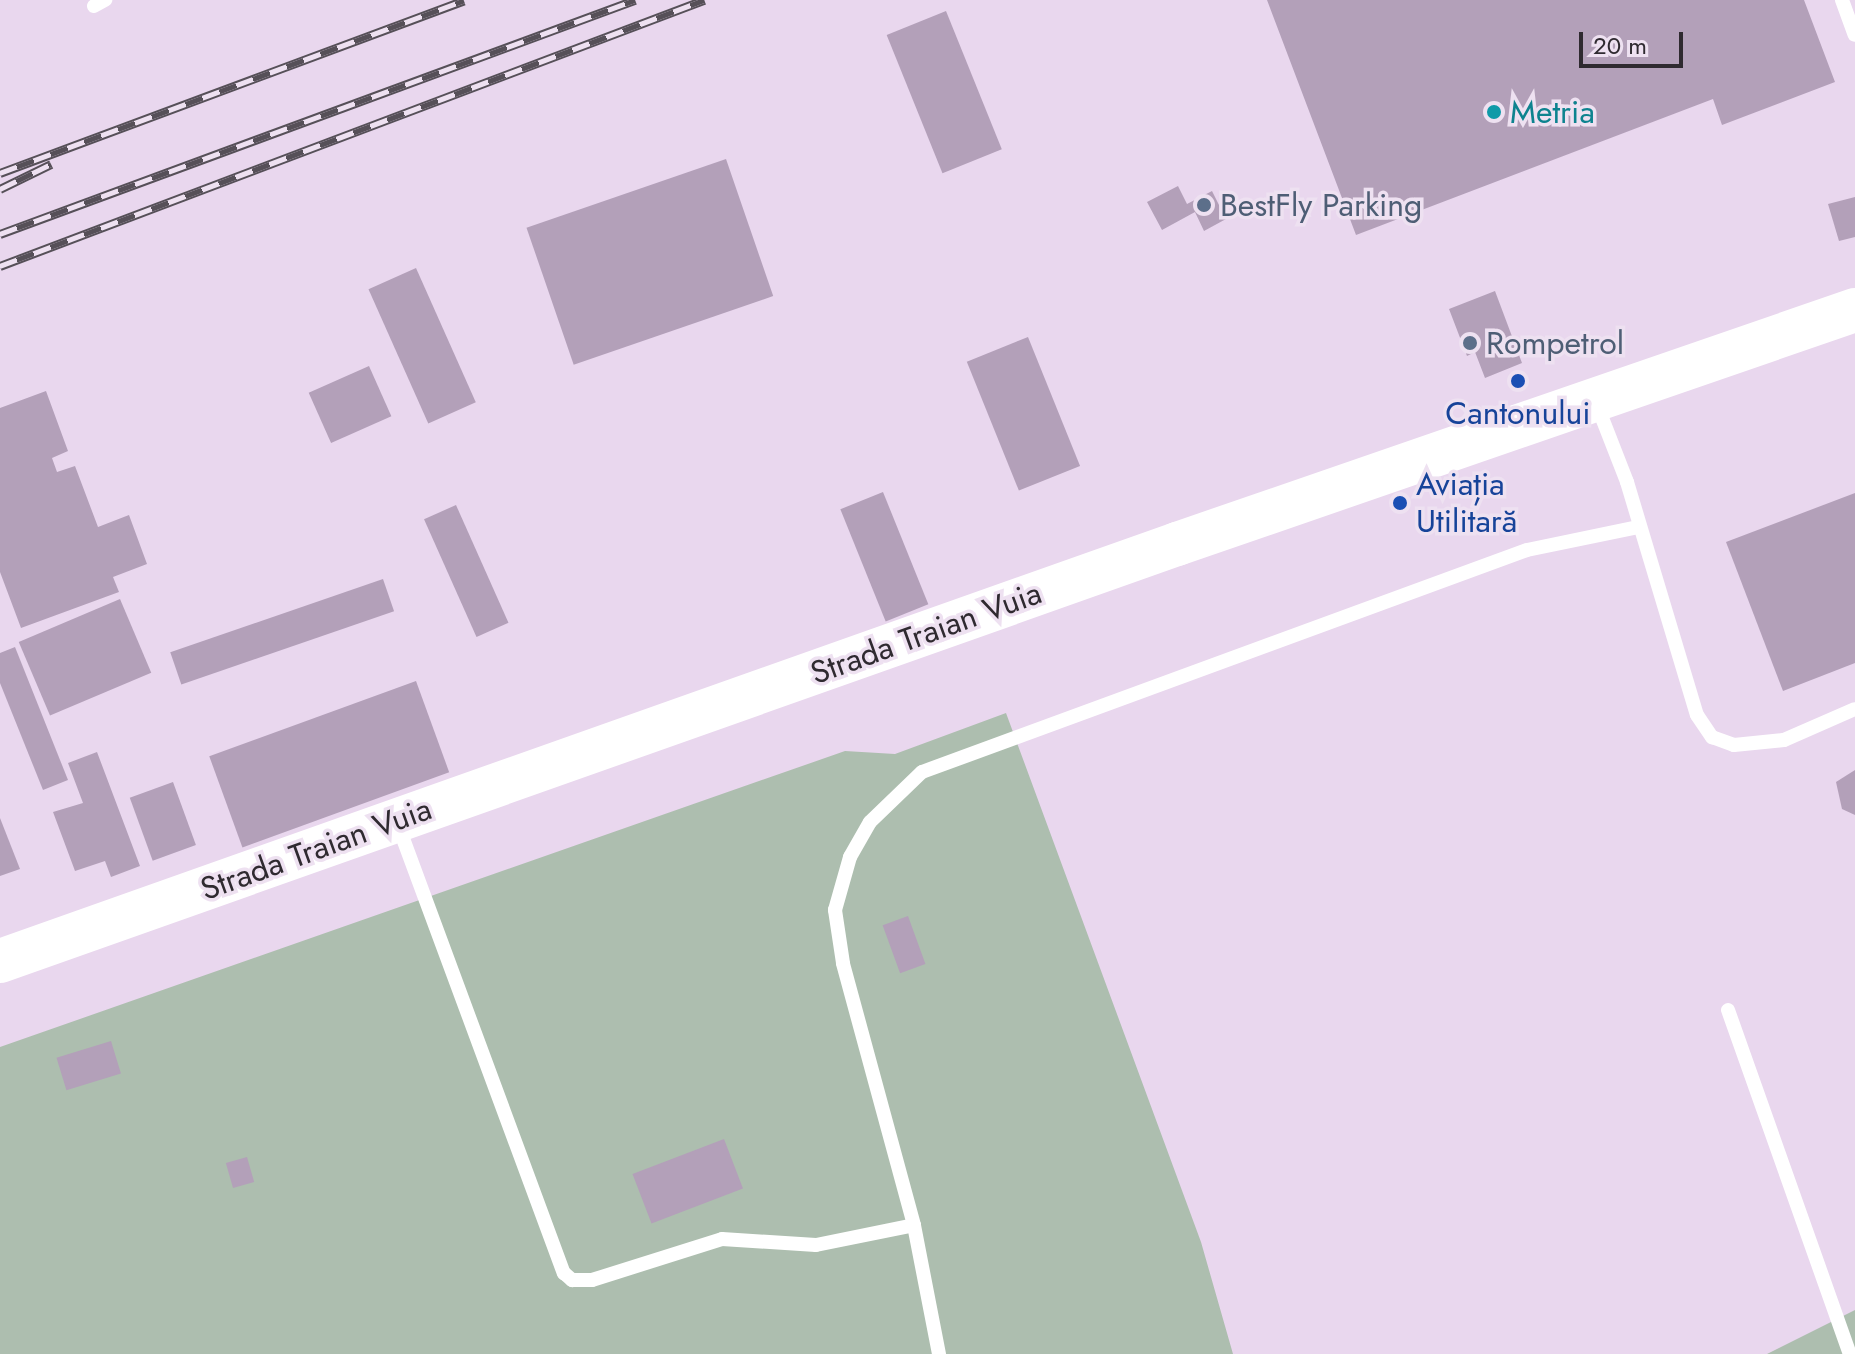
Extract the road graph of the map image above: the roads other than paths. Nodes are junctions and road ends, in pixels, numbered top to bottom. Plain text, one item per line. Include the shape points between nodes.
1 (1842, 0) edge
2 (1855, 35) edge
3 (1855, 310) edge
4 (1594, 398) junction
5 (1638, 527) junction
6 (1855, 709) edge
7 (396, 821) junction
8 (0, 961) edge
9 (1728, 1010) dead end
10 (914, 1225) junction
11 (939, 1354) edge
12 (1850, 1354) edge

1 - 2 lane
3 - 4 main road, Strada Traian Vuia
4 - 5 lane
4 - 7 main road, Strada Traian Vuia
5 - 6 lane via 1697,715 1712,737 1734,745 1784,740
5 - 10 lane via 1527,550 922,772 893,797 870,822 850,857 835,910 843,963
7 - 8 main road, Strada Traian Vuia
7 - 10 lane via 564,1273 572,1280 592,1280 722,1239 816,1245
9 - 12 lane
10 - 11 lane

